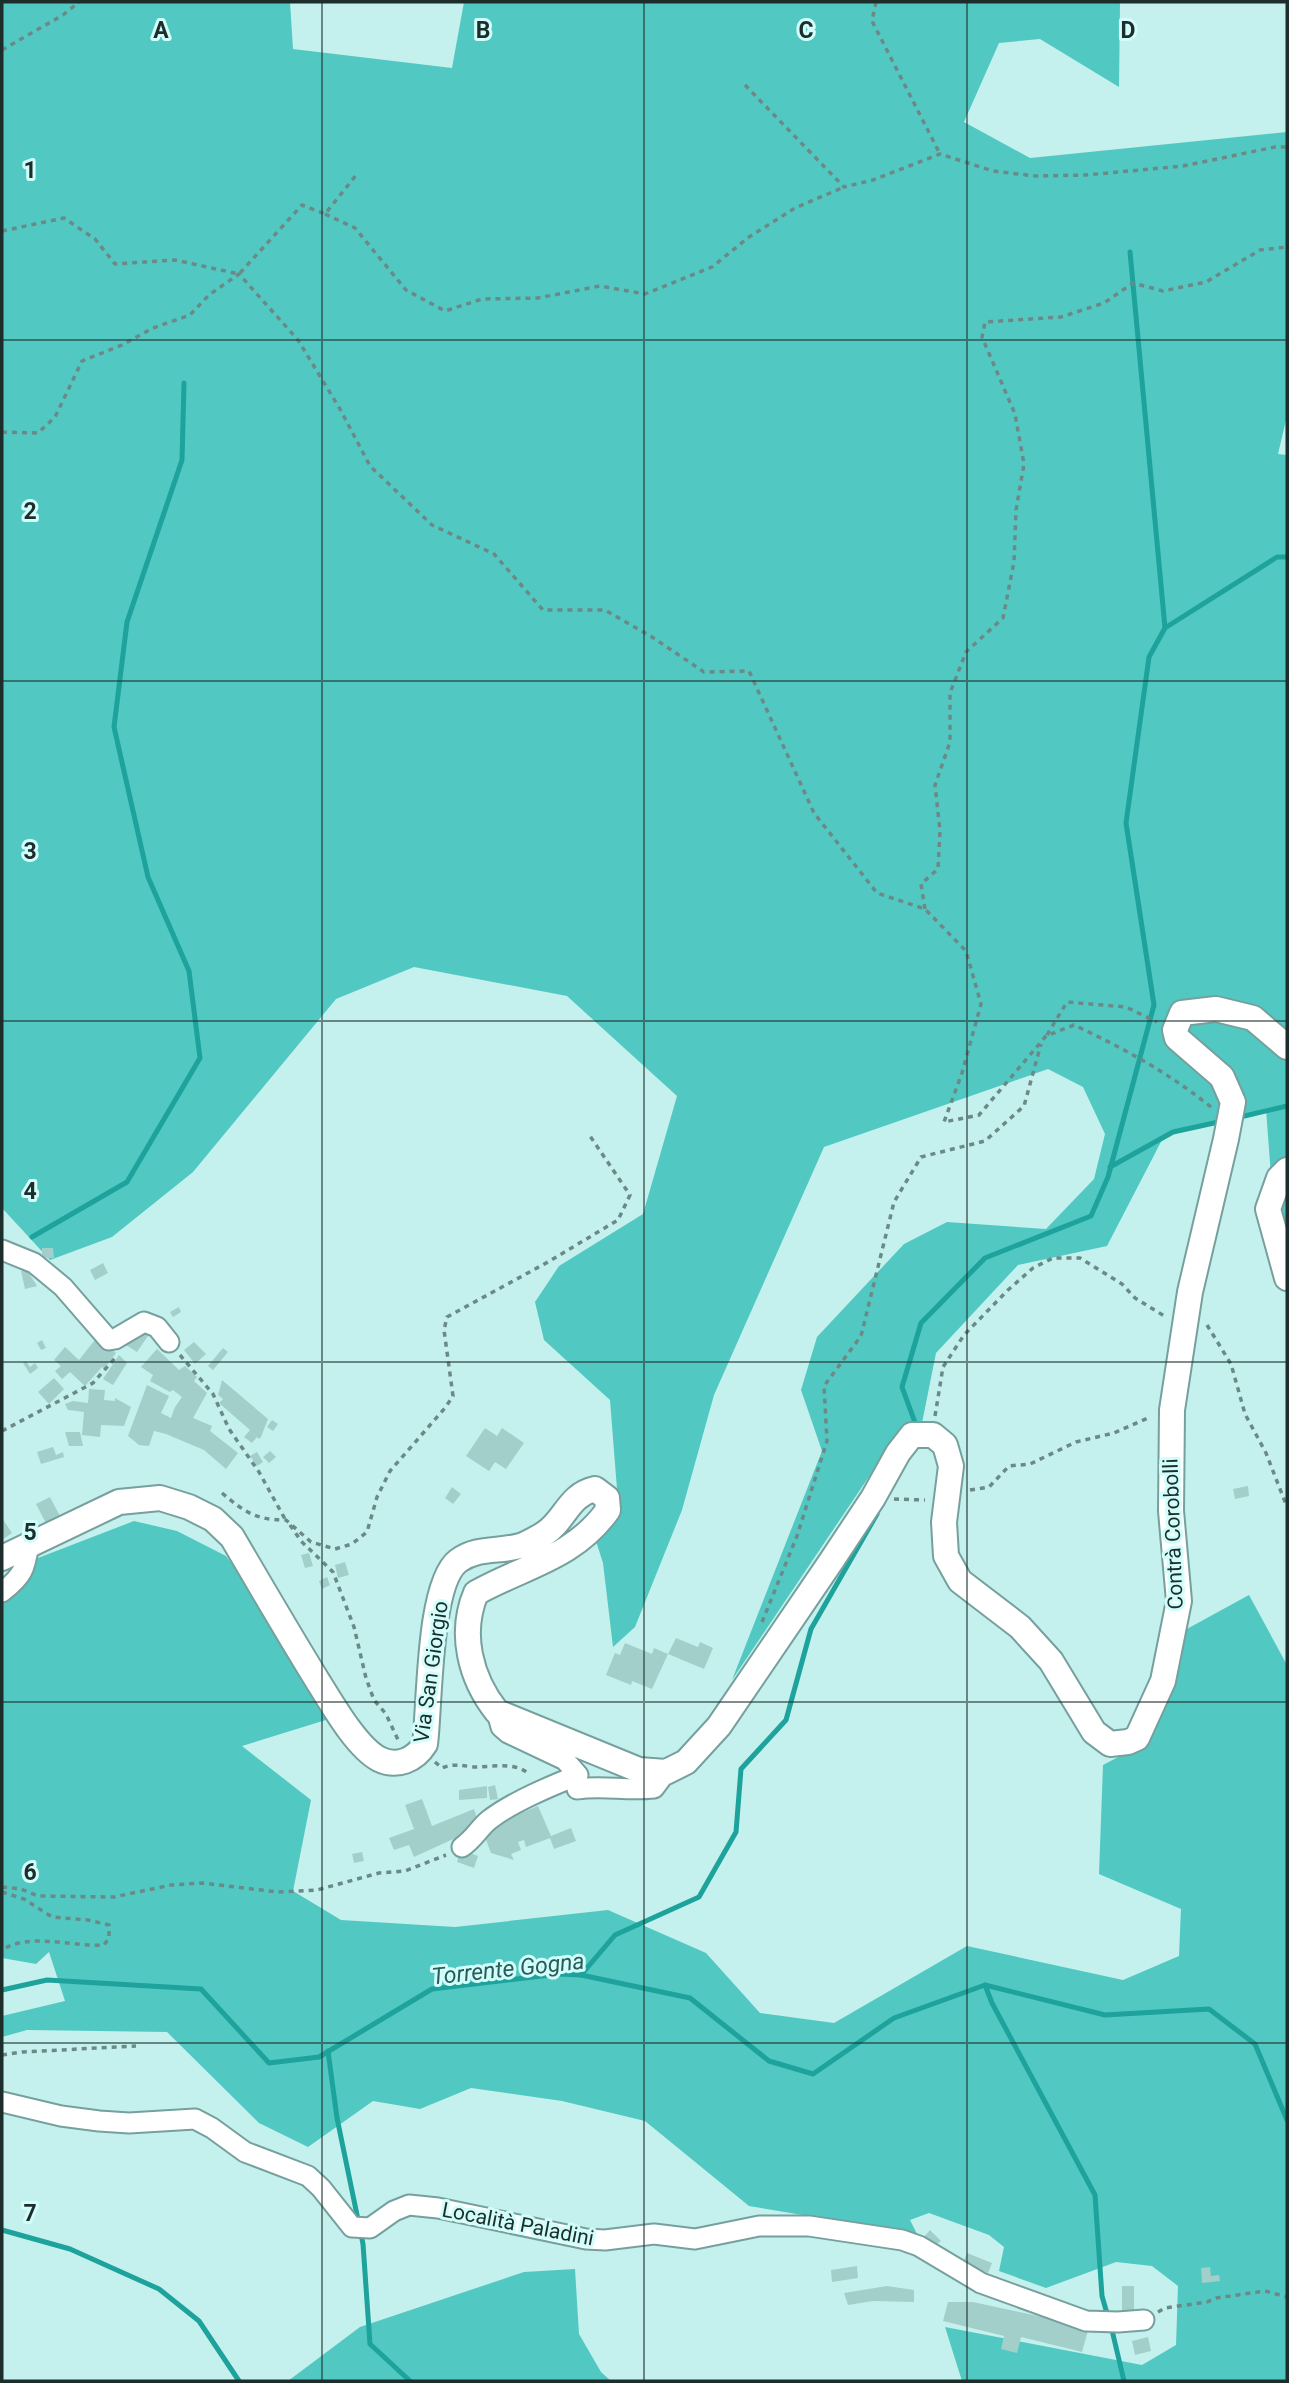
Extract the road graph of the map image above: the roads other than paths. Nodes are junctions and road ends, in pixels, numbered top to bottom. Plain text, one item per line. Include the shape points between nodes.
1 (1287, 1047) edge
2 (1287, 1170) edge
3 (2, 1250) edge
4 (1287, 1278) edge
5 (169, 1342) road end
6 (29, 1544) junction
7 (2, 1558) edge
8 (2, 1592) edge
9 (496, 1712) junction
10 (667, 1772) junction
11 (577, 1789) dead end
12 (462, 1847) road end
13 (2, 2102) edge
14 (1144, 2320) road end

1 - 10 street, Contrà Corobolli via 1253,1018 1216,1009 1182,1013 1175,1030 1177,1038 1223,1077 1233,1102 1190,1292 1172,1410 1171,1510 1179,1601 1163,1681 1137,1738 1110,1744 1094,1731 1051,1661 1020,1627 960,1581 946,1556 944,1522 951,1466 945,1445 925,1435 898,1453 873,1498 719,1726 686,1762
2 - 4 street via 1279,1178 1268,1209
3 - 5 street via 34,1264 63,1287 109,1340 144,1322 157,1327
6 - 7 street, Via San Giorgio
6 - 8 street via 25,1570
6 - 9 street, Via San Giorgio via 119,1502 160,1498 213,1519 232,1537 350,1732 378,1759 405,1762 425,1744 435,1619 445,1578 457,1562 483,1549 520,1546 547,1532 582,1492 595,1489 607,1498 608,1510 596,1527 556,1556 476,1593 468,1612 471,1668
9 - 10 street via 639,1770
9 - 12 street via 508,1733 565,1760 578,1775 488,1820
10 - 11 street via 654,1788
13 - 14 street, Località Paladini via 99,2121 195,2119 245,2152 308,2176 358,2228 409,2205 605,2240 654,2234 695,2239 759,2226 809,2226 902,2240 981,2283 1086,2321

